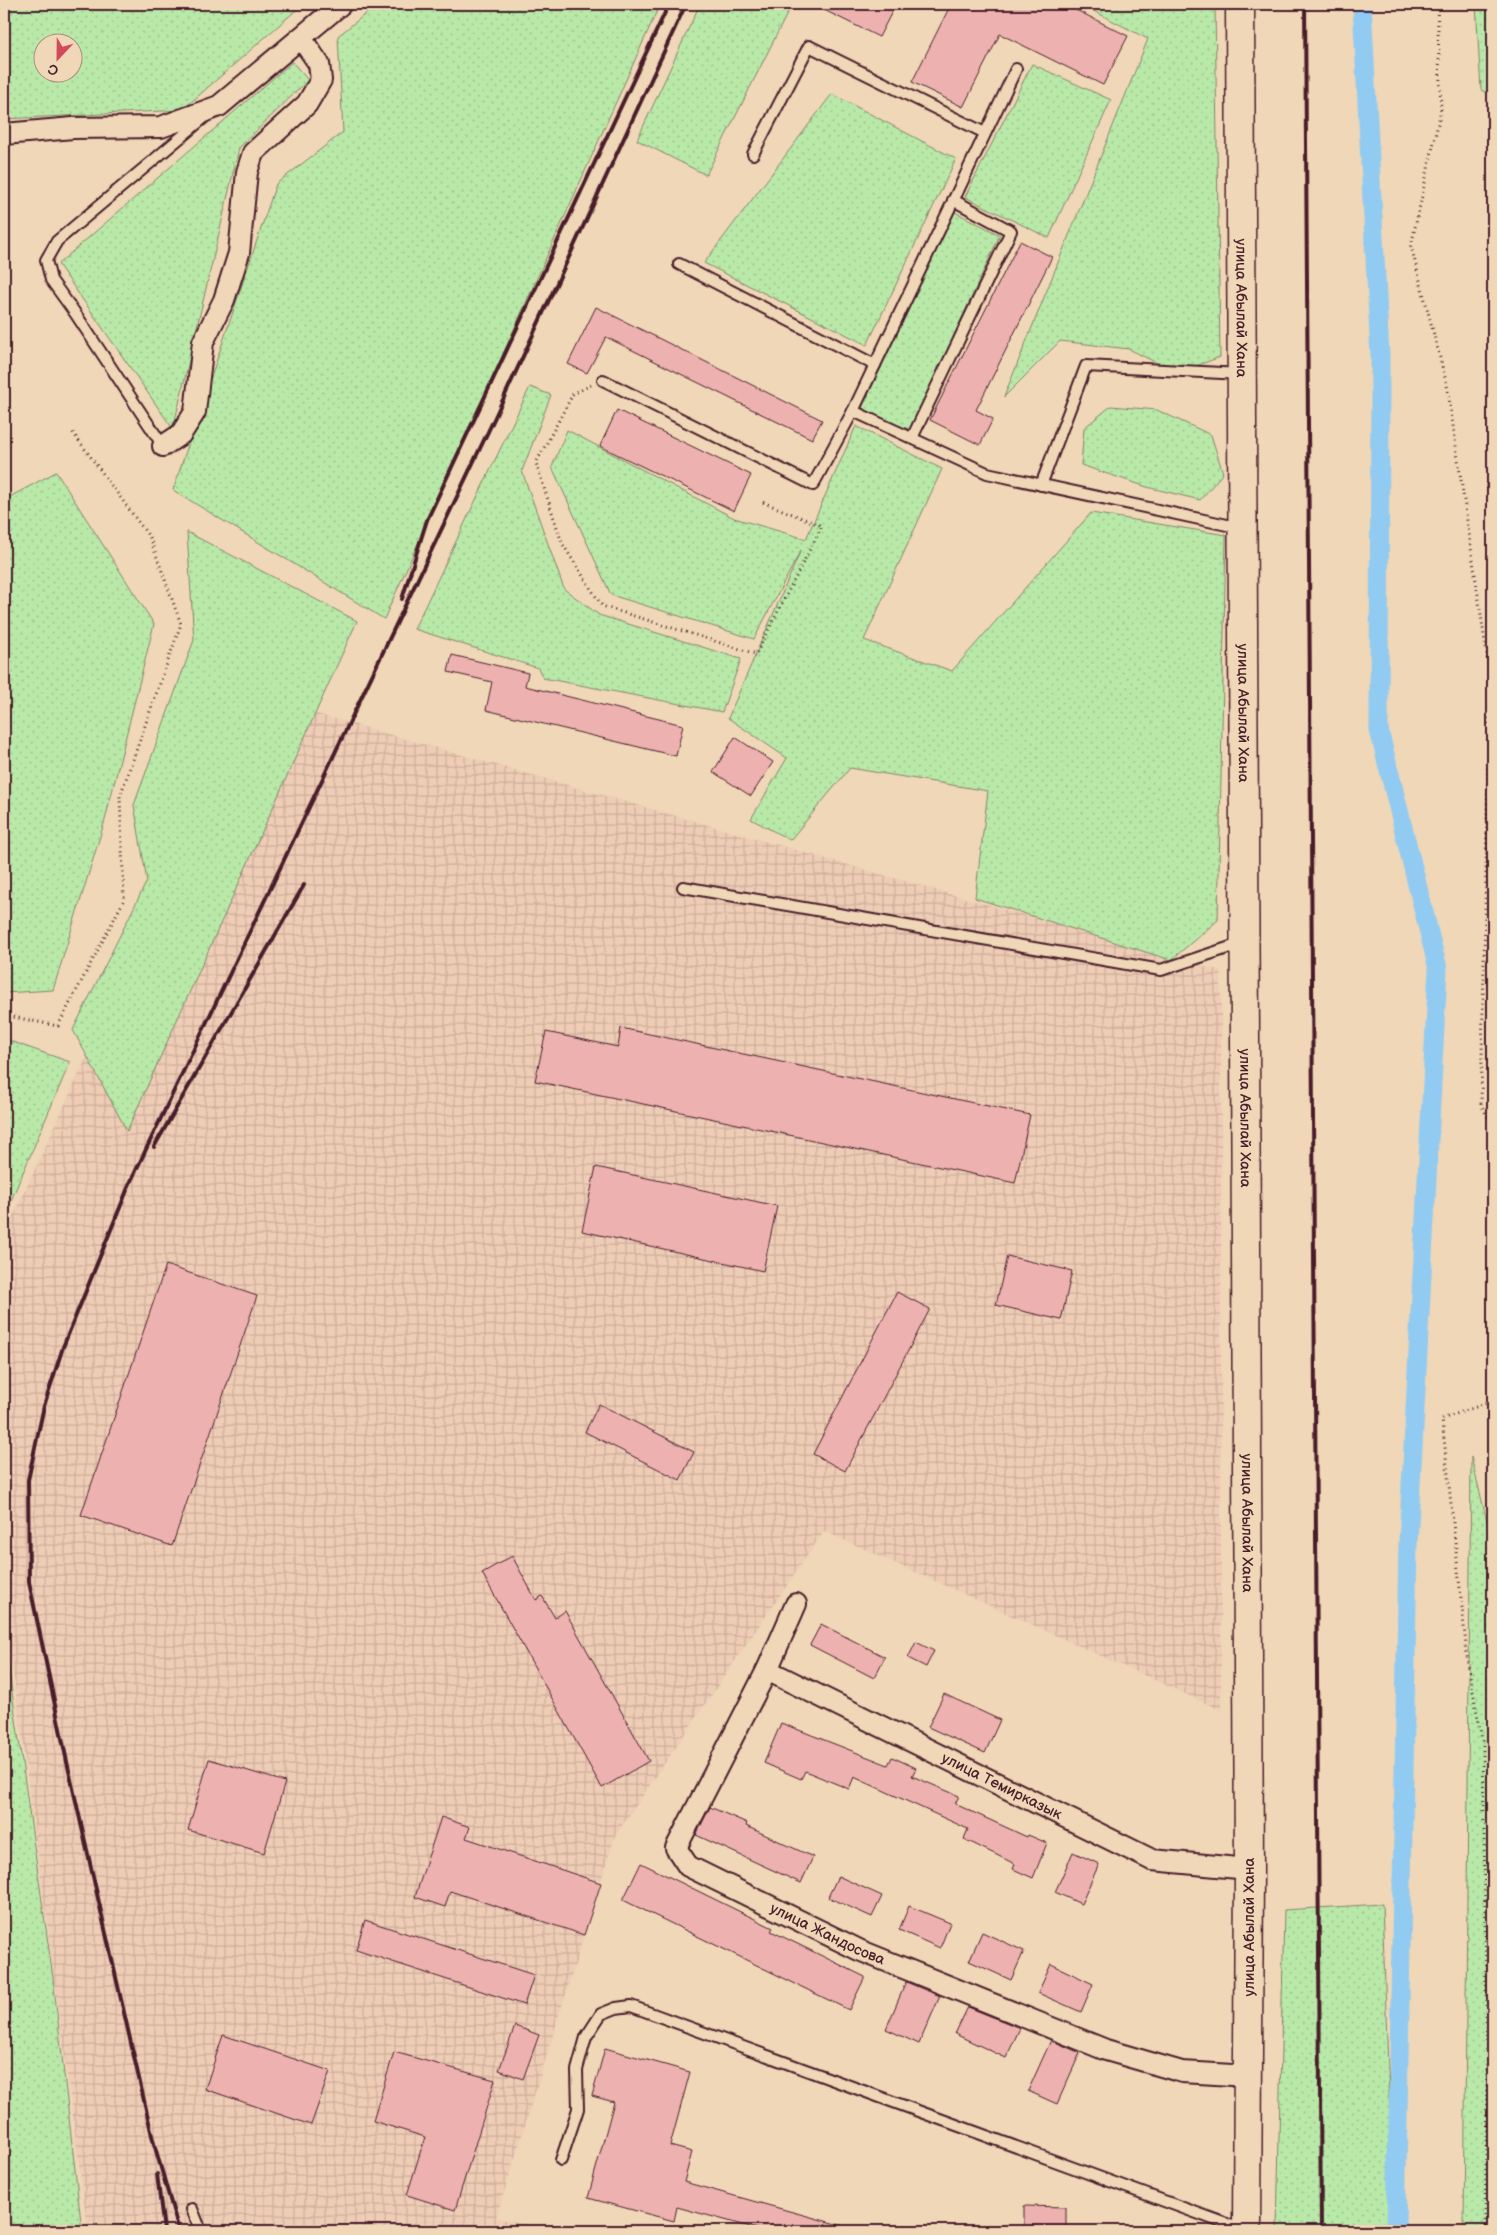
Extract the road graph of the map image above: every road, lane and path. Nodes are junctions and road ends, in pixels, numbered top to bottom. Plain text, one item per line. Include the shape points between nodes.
1 (341, 4) edge
2 (1240, 4) edge
3 (1437, 4) edge
4 (301, 38) junction
5 (1016, 69) dead end
6 (219, 106) junction
7 (985, 133) junction
8 (4, 134) edge
9 (753, 154) dead end
10 (953, 200) junction
11 (679, 264) dead end
12 (875, 365) junction
13 (1242, 374) junction
14 (602, 380) joint
15 (853, 411) junction
16 (71, 430) dead end
17 (912, 438) junction
18 (163, 446) joint
19 (1041, 485) junction
20 (760, 501) dead end
21 (1242, 528) junction
22 (683, 887) dead end
23 (1244, 943) junction
24 (4, 1015) edge
25 (1493, 1127) edge
26 (1493, 1401) edge
27 (796, 1604) dead end
28 (766, 1670) junction
29 (1249, 1869) junction
30 (1249, 2076) junction
31 (562, 2160) dead end
32 (192, 2209) dead end
33 (201, 2231) edge
34 (1246, 2231) edge
35 (1485, 2231) edge

1 - 4 street
2 - 13 main road, улица Абылай Хана
3 - 25 path via 1441,110 1411,246 1447,385 1490,676 1481,1104
4 - 6 street
4 - 18 street via 318,64 321,80 307,104 253,153 247,172 238,252 224,300 203,342 195,412 181,434
5 - 7 lane
6 - 8 street via 161,127 73,128
6 - 18 lane via 56,241 46,260 50,280
7 - 9 lane via 809,46
7 - 10 lane
10 - 12 lane
10 - 17 lane via 1011,231
11 - 12 lane
12 - 15 lane
13 - 19 lane via 1086,366
13 - 21 main road, улица Абылай Хана
14 - 15 lane via 813,485
14 - 20 path via 573,394 536,463 562,543 602,606 756,654 822,526
15 - 17 lane
16 - 24 path via 150,538 181,624 120,796 124,900 58,1026
17 - 19 lane via 987,474
19 - 21 lane
21 - 23 main road, улица Абылай Хана
22 - 23 lane via 1161,970
23 - 29 main road, улица Абылай Хана
26 - 35 path via 1442,1419 1468,1664 1483,1744 1487,2075
27 - 28 street, улица Жандосова
28 - 29 street, улица Темирказык via 1152,1860
28 - 30 street, улица Жандосова via 676,1848 688,1866 859,1950 1106,2050 1182,2072
29 - 30 main road, улица Абылай Хана
30 - 34 main road, улица Абылай Хана
31 - 34 lane via 578,2108 577,2070 586,2037 601,2014 631,2006
32 - 33 lane

